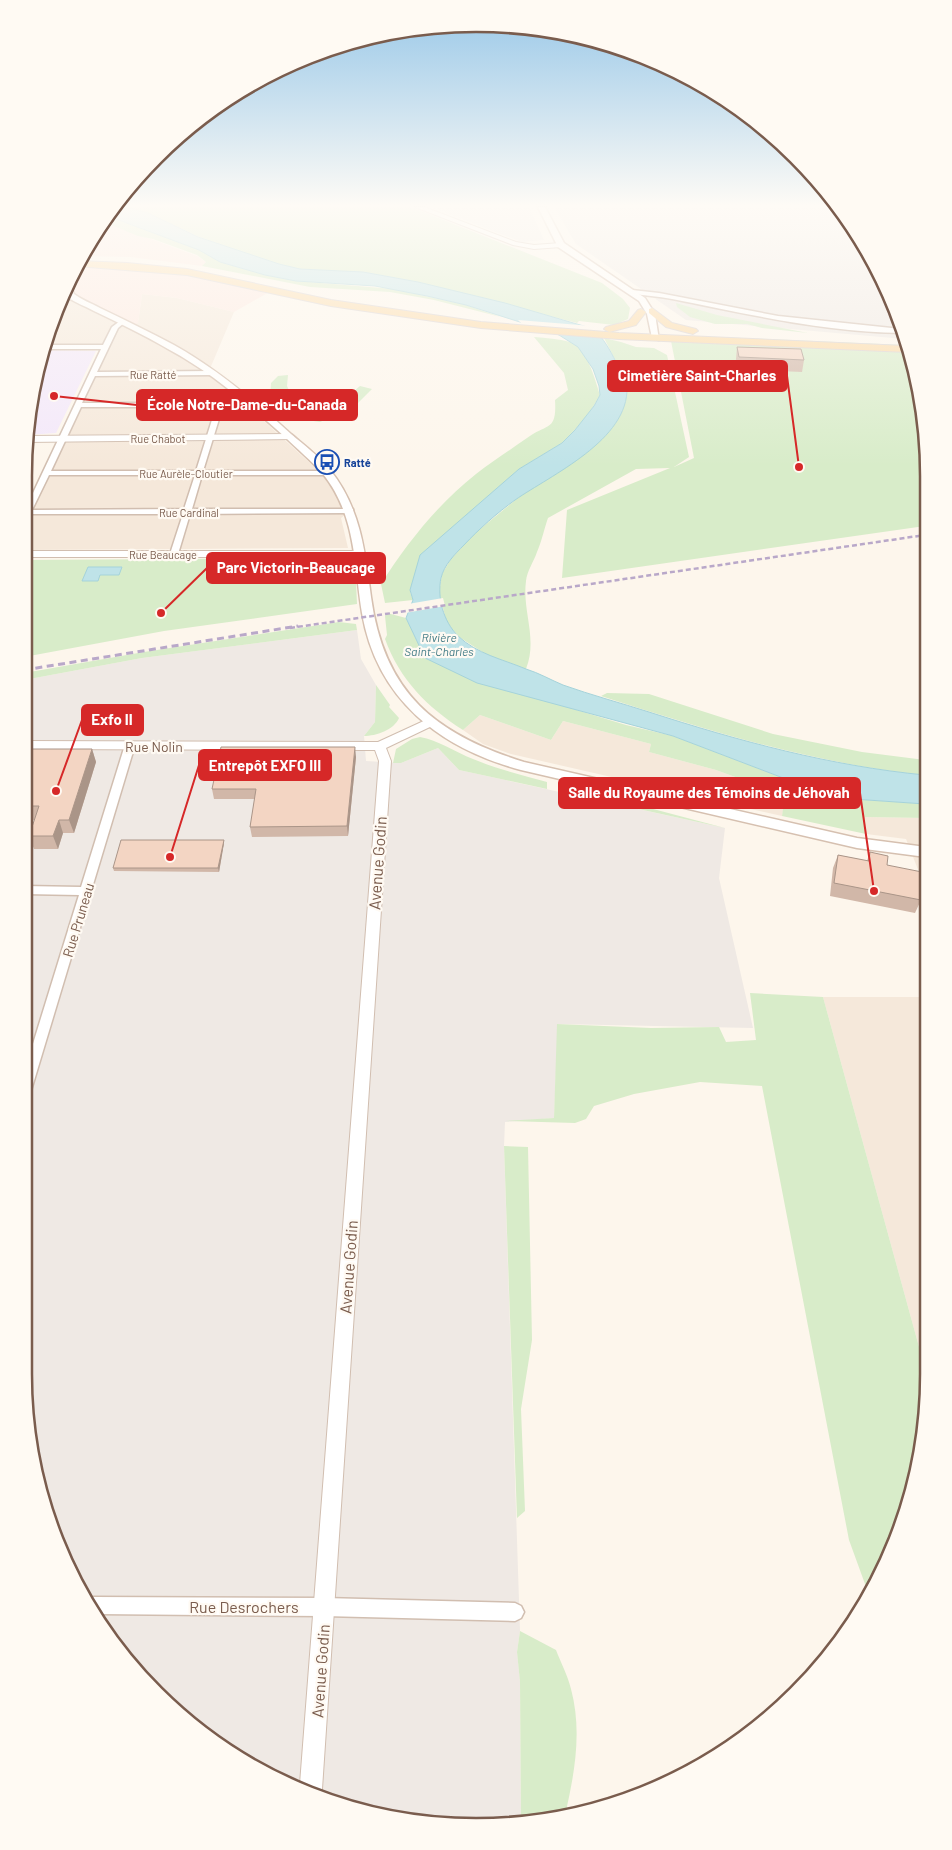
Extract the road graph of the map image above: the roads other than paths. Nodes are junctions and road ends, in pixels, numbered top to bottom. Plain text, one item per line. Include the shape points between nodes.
1 (79, 293) edge
2 (289, 293) edge
3 (632, 293) edge
4 (634, 293) edge
5 (649, 293) edge
6 (71, 295) edge
7 (94, 308) junction
8 (652, 311) junction
9 (640, 312) junction
10 (122, 322) junction
11 (895, 331) edge
12 (603, 332) junction
13 (724, 334) junction
14 (650, 335) junction
15 (899, 343) edge
16 (52, 347) edge
17 (106, 348) junction
18 (900, 349) edge
19 (213, 373) junction
20 (93, 374) junction
21 (234, 389) junction
22 (78, 405) junction
23 (220, 405) junction
24 (290, 437) junction
25 (62, 438) junction
26 (210, 438) junction
27 (34, 439) edge
28 (46, 473) junction
29 (199, 473) junction
30 (326, 473) junction
31 (32, 502) edge
32 (350, 511) junction
33 (187, 512) junction
34 (32, 515) edge
35 (32, 554) edge
36 (174, 554) junction
37 (362, 554) junction
38 (428, 723) junction
39 (32, 745) edge
40 (130, 746) junction
41 (380, 746) junction
42 (920, 851) edge
43 (32, 890) edge
44 (87, 891) junction
45 (32, 1068) edge
46 (98, 1605) edge
47 (324, 1607) junction
48 (515, 1612) dead end
49 (311, 1786) edge

1 - 7 main road
2 - 12 main road via 364,309 453,322
3 - 9 main road
4 - 8 main road
5 - 11 street via 774,318
6 - 7 main road
7 - 10 main road
8 - 13 main road via 665,323 677,328
8 - 14 main road
9 - 12 main road via 638,321 629,326
9 - 14 main road
10 - 17 street via 115,326
10 - 19 main road
12 - 14 main road
13 - 14 main road
13 - 15 main road
14 - 18 main road
16 - 17 street
17 - 20 street
19 - 20 street, Rue Ratté
19 - 21 main road
20 - 22 street
21 - 23 street via 224,392
21 - 24 main road
22 - 23 street
22 - 25 street
23 - 26 street
24 - 26 street, Rue Chabot
24 - 30 main road
25 - 26 street, Rue Chabot
25 - 27 street, Rue Chabot
25 - 28 street
26 - 29 street
28 - 29 street, Rue Aurèle-Cloutier
28 - 31 street
29 - 30 street, Rue Aurèle-Cloutier
29 - 33 street
30 - 32 main road
32 - 33 street, Rue Cardinal
32 - 37 main road
33 - 34 street, Rue Cardinal
33 - 36 street
35 - 36 street, Rue Beaucage
36 - 37 street, Rue Beaucage
37 - 38 main road via 369,615 378,655 399,692
38 - 41 street, Rue Nolin
38 - 42 main road via 484,754 521,766 857,843
39 - 40 street, Rue Nolin
40 - 41 street, Rue Nolin
40 - 44 street, Rue Pruneau
41 - 47 street, Avenue Godin via 385,761
43 - 44 street
44 - 45 street, Rue Pruneau
46 - 47 street, Rue Desrochers
47 - 48 street, Rue Desrochers
47 - 49 street, Avenue Godin

